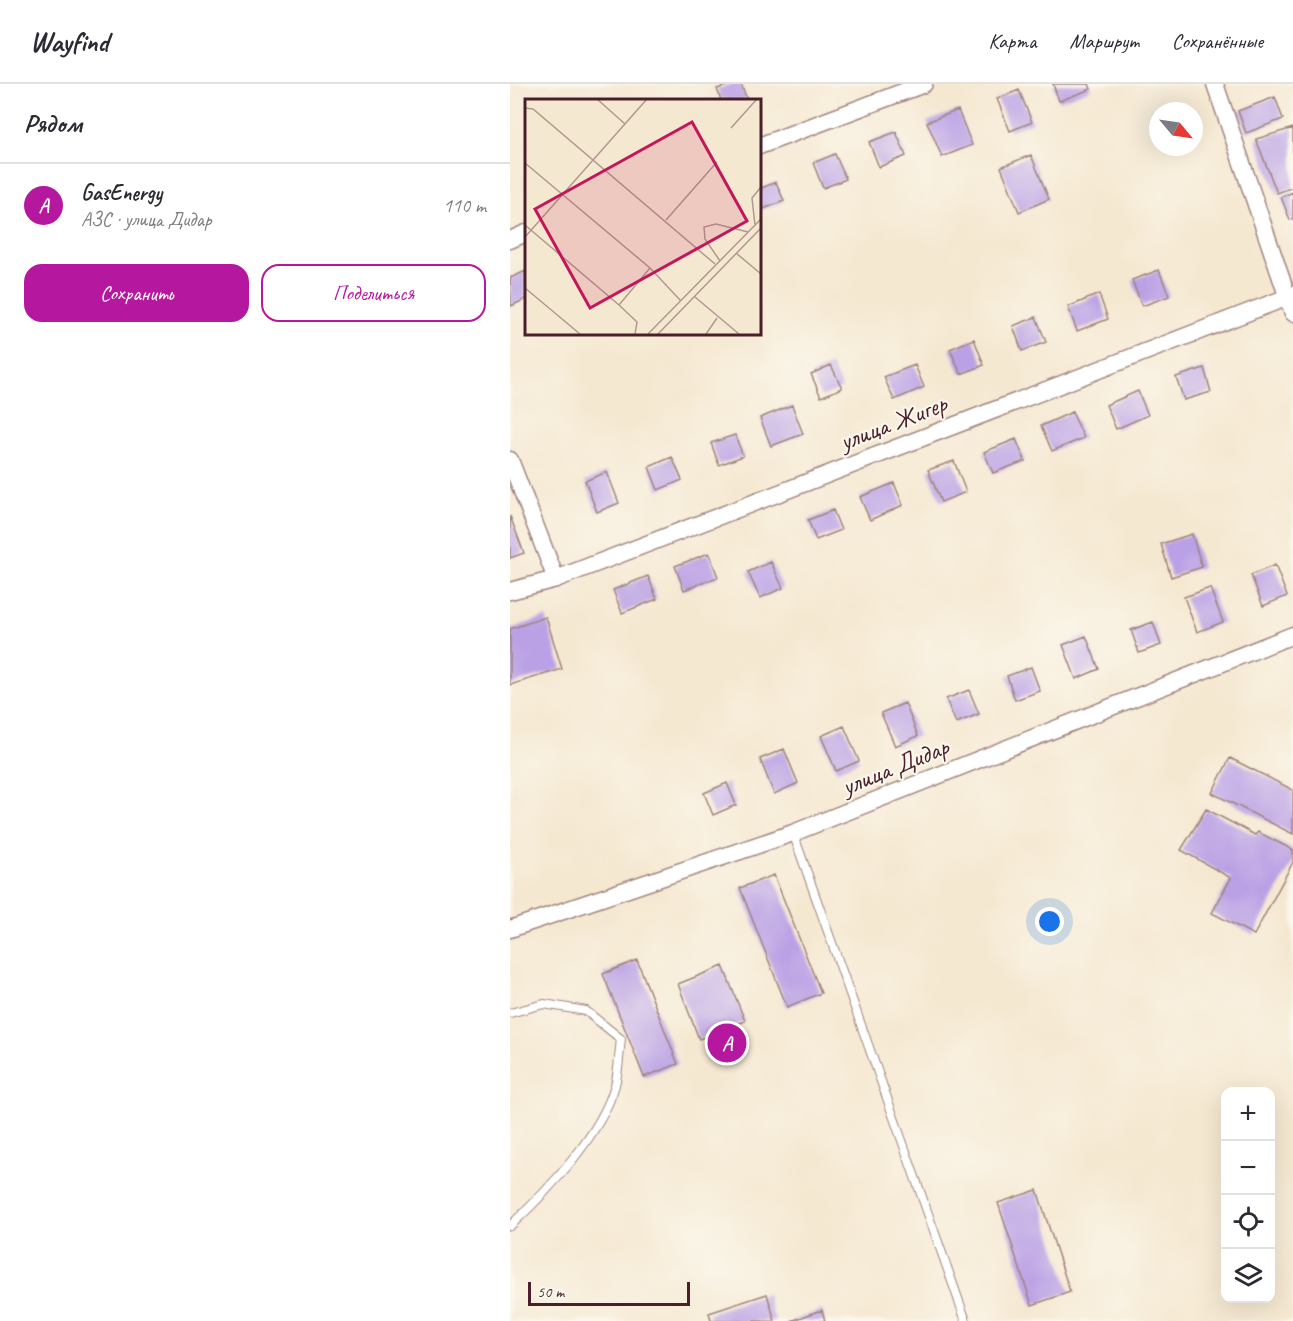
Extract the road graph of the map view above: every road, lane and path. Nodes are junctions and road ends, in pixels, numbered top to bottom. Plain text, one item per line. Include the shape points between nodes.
1 (924, 84) edge
2 (1215, 84) edge
3 (760, 146) edge
4 (525, 233) edge
5 (510, 240) edge
6 (1291, 302) edge
7 (510, 460) edge
8 (556, 579) junction
9 (510, 591) edge
10 (1293, 635) edge
11 (793, 833) junction
12 (510, 929) edge
13 (510, 1013) edge
14 (510, 1226) edge
15 (966, 1321) edge

1 - 3 street
2 - 6 street
4 - 5 street
6 - 8 street, улица Жигер
7 - 8 street
8 - 9 street, улица Жигер
10 - 11 street, улица Дидар
11 - 12 street, улица Дидар
11 - 15 lane
13 - 14 lane via 544,1004 586,1011 621,1039 615,1084 599,1123 545,1193

